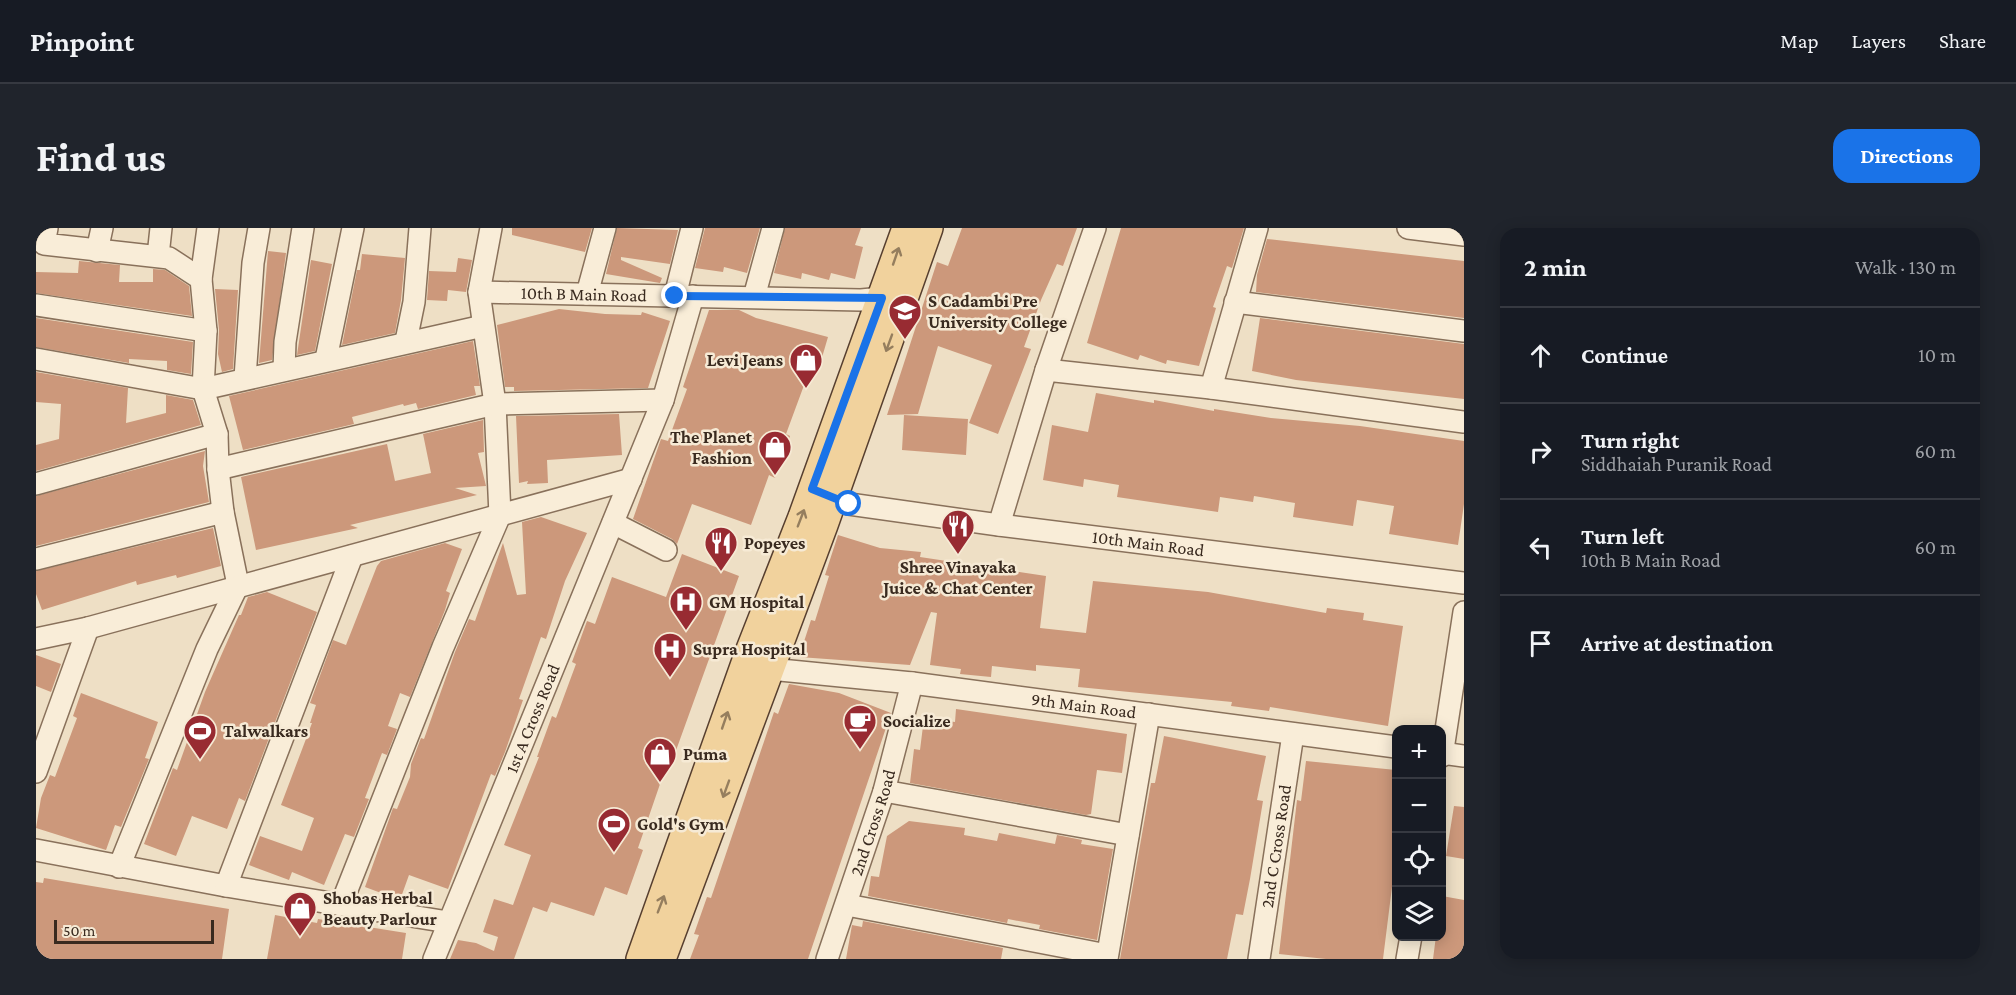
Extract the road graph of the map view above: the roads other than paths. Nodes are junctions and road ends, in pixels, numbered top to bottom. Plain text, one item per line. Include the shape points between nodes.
1 (47, 228) edge
2 (102, 228) edge
3 (161, 228) edge
4 (208, 228) edge
5 (259, 228) edge
6 (303, 228) edge
7 (353, 228) edge
8 (420, 228) edge
9 (491, 228) edge
10 (605, 228) edge
11 (692, 228) edge
12 (773, 228) edge
13 (906, 228) edge
14 (929, 228) edge
15 (1095, 228) edge
16 (1257, 228) edge
17 (1408, 228) edge
18 (1464, 235) edge
19 (97, 252) junction
20 (158, 256) junction
21 (201, 279) junction
22 (479, 292) junction
23 (587, 294) junction
24 (684, 296) junction
25 (754, 297) junction
26 (892, 301) junction
27 (1235, 302) junction
28 (36, 305) edge
29 (483, 326) junction
30 (206, 331) junction
31 (1464, 331) edge
32 (406, 341) junction
33 (36, 359) edge
34 (326, 359) junction
35 (284, 370) junction
36 (1046, 370) junction
37 (245, 378) junction
38 (1211, 388) junction
39 (203, 389) junction
40 (663, 400) junction
41 (495, 404) junction
42 (1464, 422) edge
43 (217, 434) junction
44 (218, 470) junction
45 (631, 479) junction
46 (36, 484) edge
47 (823, 493) junction
48 (224, 512) junction
49 (500, 514) junction
50 (613, 523) junction
51 (999, 525) junction
52 (666, 550) dead end
53 (352, 556) junction
54 (36, 559) edge
55 (1464, 583) edge
56 (238, 585) junction
57 (1464, 612) edge
58 (88, 628) junction
59 (36, 639) edge
60 (770, 669) junction
61 (912, 683) junction
62 (1149, 714) junction
63 (1446, 728) edge
64 (1293, 734) junction
65 (1392, 746) edge
66 (1446, 754) edge
67 (1464, 756) edge
68 (36, 772) edge
69 (884, 792) junction
70 (1128, 835) junction
71 (36, 850) edge
72 (119, 867) junction
73 (226, 886) junction
74 (341, 905) junction
75 (847, 905) junction
76 (448, 922) junction
77 (1410, 941) edge
78 (1107, 957) edge
79 (434, 959) edge
80 (640, 959) edge
81 (662, 959) edge
82 (827, 959) edge
83 (1259, 959) edge
84 (1407, 959) edge

1 - 19 street via 44,244
2 - 19 street
3 - 20 street
4 - 21 street
5 - 37 street
6 - 35 street
7 - 34 street
8 - 32 street via 414,302
9 - 22 street
10 - 23 street
11 - 24 street, 1st A Cross Road
12 - 25 street
26 -> 13 main road
14 - 26 main road
15 - 36 street
16 - 27 street
17 - 18 street
19 - 20 street
20 - 21 street via 169,258
21 - 30 street
22 - 23 street, 10th B Main Road
22 - 29 street
23 - 24 street, 10th B Main Road
24 - 25 street, 10th B Main Road
24 - 40 street, 1st A Cross Road
25 - 26 street, 10th B Main Road
26 - 47 main road
27 - 31 street
27 - 38 street
28 - 30 street
29 - 32 street
29 - 41 street
30 - 39 street
32 - 34 street
33 - 39 street
34 - 35 street
35 - 37 street
36 - 38 street
36 - 51 street
37 - 39 street
38 - 42 street
39 - 43 street
40 - 41 street
40 - 45 street, 1st A Cross Road
41 - 44 street
41 - 49 street
43 - 44 street
43 - 46 street
44 - 48 street
45 - 49 street
45 - 50 street, 1st A Cross Road
47 - 51 street, 10th Main Road via 849,504
47 - 60 main road
80 -> 47 main road via 748,652
48 - 54 street
48 - 56 street
49 - 53 street
49 - 74 street
50 - 52 street
50 - 76 street, 1st A Cross Road
51 - 55 street, 10th Main Road
53 - 56 street
53 - 73 street
56 - 58 street
56 - 72 street via 207,649
57 - 63 street
58 - 59 street
58 - 68 street
60 - 61 street, 9th Main Road
60 -> 81 main road
61 - 62 street, 9th Main Road
61 - 69 street, 2nd Cross Road
62 - 64 street, 9th Main Road
62 - 70 street
64 - 65 street, 9th Main Road
64 - 83 street, 2nd C Cross Road
66 - 67 street
69 - 70 street
69 - 75 street, 2nd Cross Road
70 - 78 street
71 - 72 street
72 - 73 street
73 - 74 street
74 - 76 street
75 - 78 street
75 - 82 street, 2nd Cross Road
76 - 79 street, 1st A Cross Road
77 - 84 street

